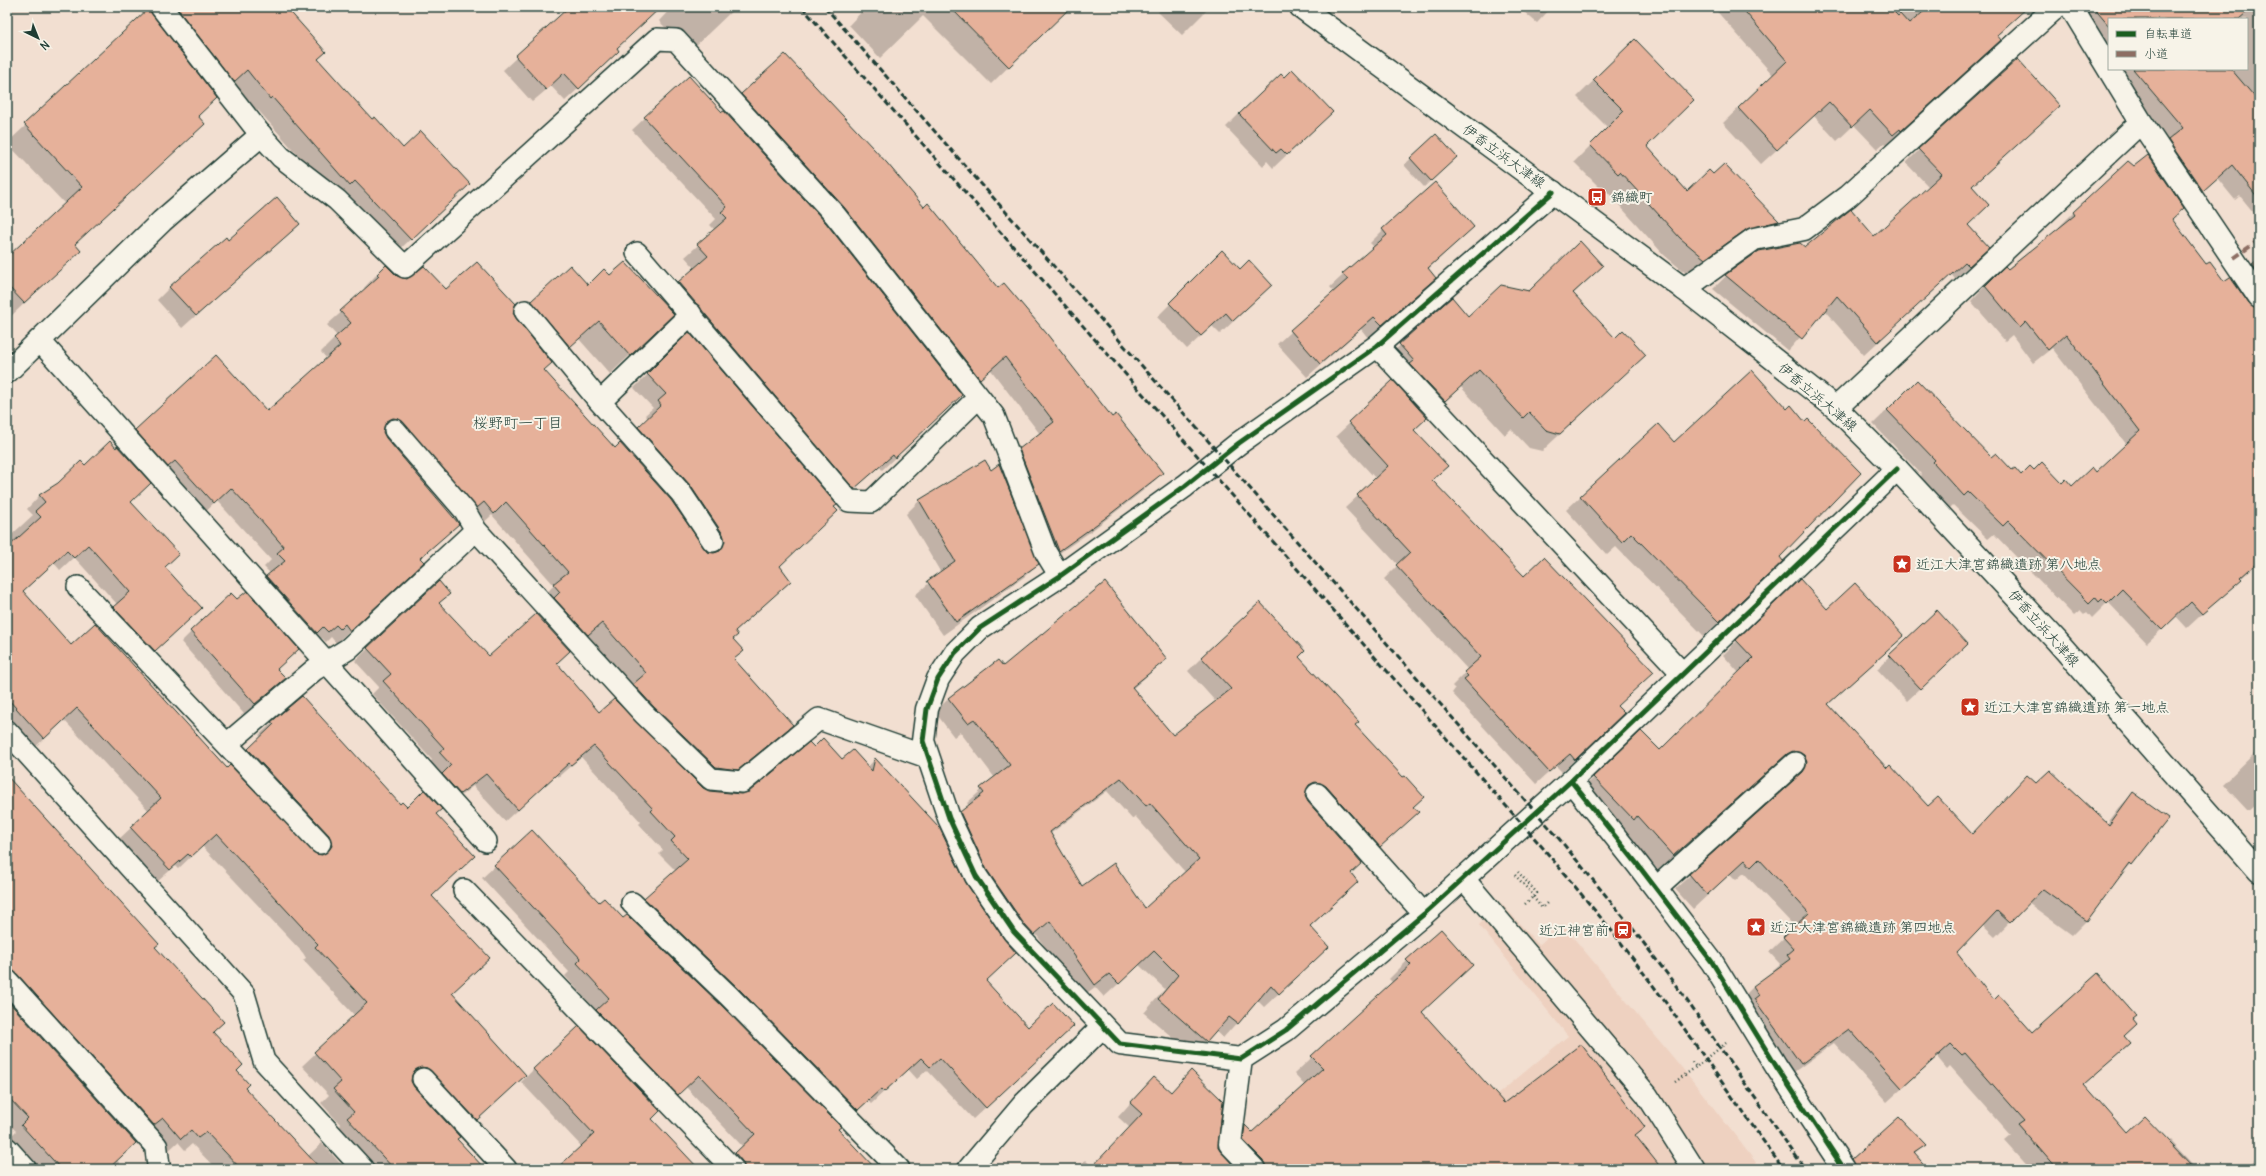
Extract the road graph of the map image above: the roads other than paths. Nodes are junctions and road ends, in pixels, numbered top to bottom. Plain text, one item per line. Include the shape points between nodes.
1 (161, 7) edge
2 (1301, 7) edge
3 (2056, 7) edge
4 (2071, 7) edge
5 (2108, 68) edge
6 (2109, 70) edge
7 (2141, 122) junction
8 (261, 135) junction
9 (1553, 192) junction
10 (636, 253) dead end
11 (1684, 289) junction
12 (2259, 297) edge
13 (525, 311) dead end
14 (691, 314) junction
15 (39, 340) junction
16 (1377, 346) junction
17 (7, 372) edge
18 (979, 397) junction
19 (600, 402) junction
20 (1836, 408) junction
21 (395, 430) dead end
22 (1897, 469) junction
23 (476, 530) junction
24 (713, 541) dead end
25 (1060, 576) junction
26 (78, 587) dead end
27 (326, 662) junction
28 (1683, 674) junction
29 (7, 731) edge
30 (227, 744) junction
31 (928, 757) junction
32 (1795, 764) dead end
33 (1570, 781) junction
34 (1317, 794) dead end
35 (486, 841) dead end
36 (320, 842) dead end
37 (2259, 871) edge
38 (1463, 878) junction
39 (1656, 888) junction
40 (464, 890) dead end
41 (632, 903) dead end
42 (1424, 914) junction
43 (7, 982) edge
44 (1103, 1026) junction
45 (1241, 1059) junction
46 (423, 1079) dead end
47 (7, 1149) edge
48 (25, 1169) edge
49 (159, 1169) edge
50 (363, 1169) edge
51 (506, 1169) edge
52 (733, 1169) edge
53 (899, 1169) edge
54 (969, 1169) edge
55 (1254, 1169) edge
56 (1694, 1169) edge
57 (1844, 1169) edge

1 - 8 lane
2 - 9 street, 伊香立浜大津線
3 - 11 street via 1848,196 1804,229 1754,239
4 - 5 street
6 - 7 street
7 - 12 street
7 - 20 street
8 - 15 street via 162,221
8 - 18 lane via 281,157 337,200 405,267 657,39 676,40 836,215
9 - 11 street, 伊香立浜大津線
9 - 16 street
10 - 14 lane
11 - 20 street, 伊香立浜大津線
13 - 19 lane
14 - 18 lane via 849,500 871,502
14 - 19 lane
15 - 17 street
15 - 27 lane
16 - 25 street via 1239,443 1185,486
16 - 28 lane
18 - 25 lane via 994,416 1046,553
19 - 24 lane via 681,492
20 - 22 street, 伊香立浜大津線
21 - 23 lane via 466,511
22 - 28 street
22 - 37 street, 伊香立浜大津線 via 2057,641
23 - 27 lane via 348,649
23 - 31 lane via 644,714 711,779 742,782 820,719
25 - 31 street via 980,628 955,653 938,680 926,709 923,741
26 - 30 lane
27 - 30 lane
27 - 35 lane
28 - 33 street
29 - 50 lane via 244,994 264,1061
30 - 36 lane
31 - 44 street via 949,818 976,876 1014,932
32 - 39 lane
33 - 38 street
33 - 39 street
34 - 42 lane
38 - 42 street
38 - 56 lane via 1647,1095
39 - 57 street via 1712,962
40 - 52 lane
41 - 53 lane via 729,996
42 - 45 street via 1286,1030
43 - 49 street via 156,1146
44 - 45 street via 1120,1044
44 - 54 street via 1024,1104
45 - 55 street via 1230,1144
46 - 51 lane
47 - 48 street

